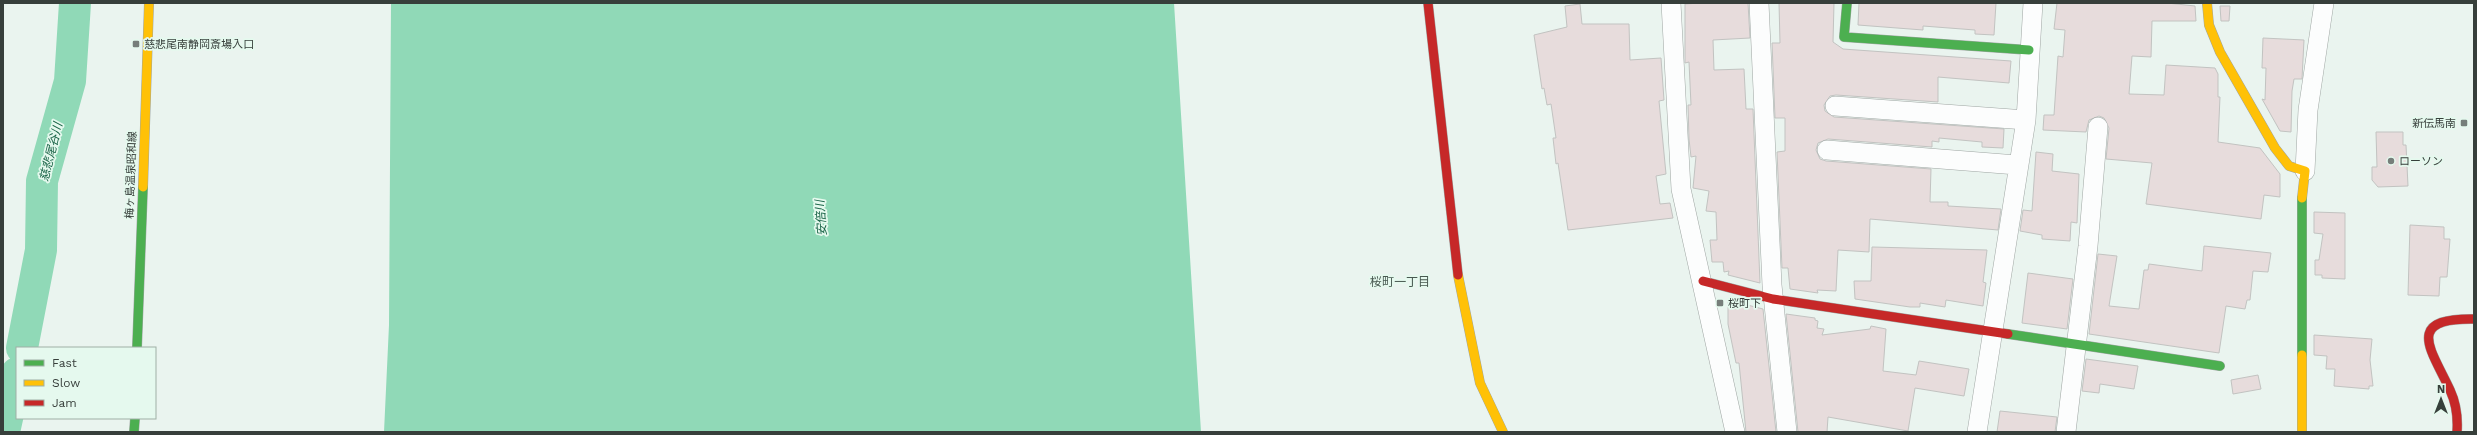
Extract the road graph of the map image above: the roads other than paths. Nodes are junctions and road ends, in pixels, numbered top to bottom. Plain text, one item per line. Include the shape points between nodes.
1 (149, 3) edge
2 (1428, 3) edge
3 (1671, 3) edge
4 (1759, 3) edge
5 (1847, 3) edge
6 (2033, 3) edge
7 (2207, 3) edge
8 (2324, 3) edge
9 (2029, 50) junction
10 (1835, 106) dead end
11 (2026, 120) junction
12 (2098, 127) dead end
13 (1827, 150) dead end
14 (2017, 166) junction
15 (2305, 171) junction
16 (1703, 281) junction
17 (1773, 299) junction
18 (2474, 319) edge
19 (1992, 331) junction
20 (2077, 344) junction
21 (137, 347) edge
22 (2220, 366) dead end
23 (135, 419) edge
24 (134, 432) edge
25 (1503, 432) edge
26 (1735, 432) edge
27 (1787, 432) edge
28 (1976, 432) edge
29 (2066, 432) edge
30 (2302, 432) edge
31 (2457, 432) edge

1 - 21 street, 梅ヶ島温泉昭和線
2 - 25 street via 1455,262 1480,383
3 - 16 street via 1682,189
4 - 17 street
5 - 9 street via 1844,37
6 - 9 street
7 - 15 street via 2209,25 2220,52 2275,148 2289,166
8 - 15 street via 2308,110
9 - 11 street
10 - 11 street
11 - 14 street
12 - 20 street
13 - 14 street
14 - 19 street
15 - 30 street via 2301,207
16 - 17 street
16 - 26 street
17 - 19 street
17 - 27 street
18 - 31 street via 2448,319 2438,323 2431,330 2428,340 2430,353 2450,390 2456,410
19 - 20 street
19 - 28 street
20 - 22 street
20 - 29 street
23 - 24 street

